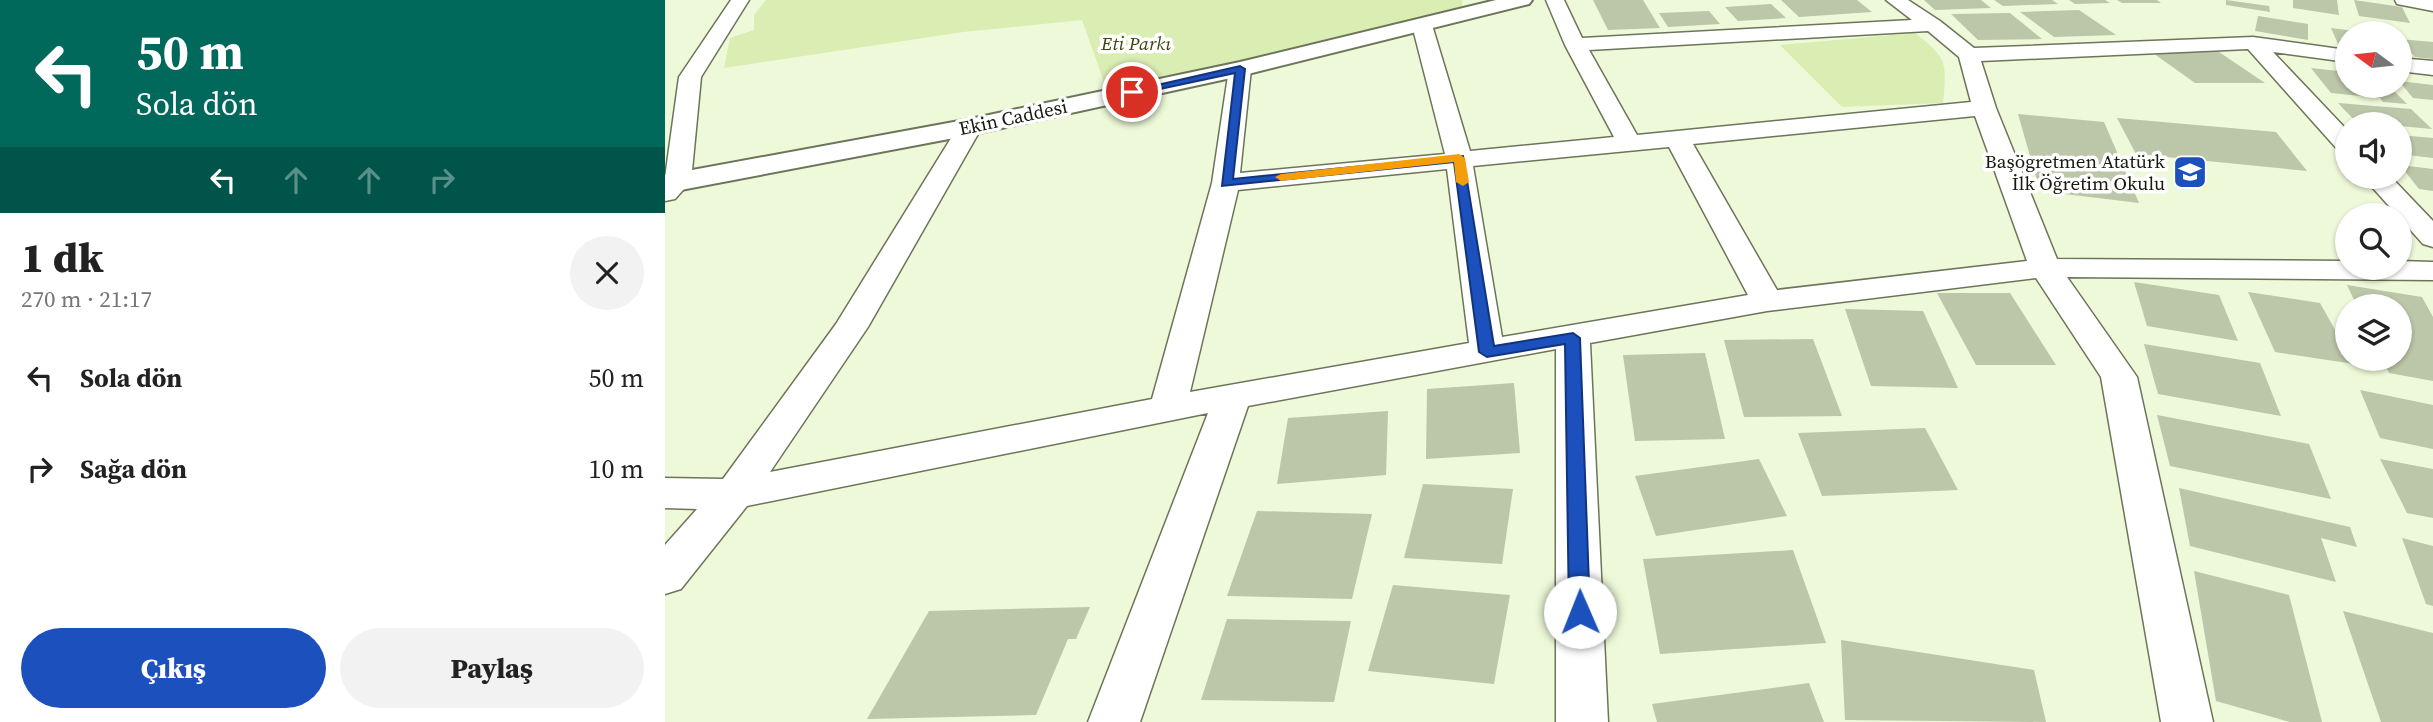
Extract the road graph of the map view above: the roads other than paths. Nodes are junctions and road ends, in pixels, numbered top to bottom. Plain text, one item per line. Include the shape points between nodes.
1 (740, 0) edge
2 (1522, 0) edge
3 (1555, 0) edge
4 (1895, 0) edge
5 (2404, 0) edge
6 (1487, 4) edge
7 (2433, 5) edge
8 (1422, 24) junction
9 (1933, 25) junction
10 (2253, 43) junction
11 (1575, 45) junction
12 (2335, 54) edge
13 (1969, 55) junction
14 (2412, 66) edge
15 (2433, 68) edge
16 (1240, 69) junction
17 (690, 77) junction
18 (665, 80) edge
19 (1984, 108) junction
20 (970, 127) junction
21 (2335, 132) edge
22 (1677, 138) junction
23 (1629, 142) junction
24 (1459, 158) junction
25 (1226, 183) junction
26 (669, 186) edge
27 (2387, 189) edge
28 (2433, 238) edge
29 (2045, 268) junction
30 (2433, 271) edge
31 (1767, 301) junction
32 (1573, 338) junction
33 (1487, 352) junction
34 (1233, 397) junction
35 (1168, 408) junction
36 (665, 493) edge
37 (734, 494) junction
38 (665, 576) edge
39 (1114, 722) edge
40 (1582, 722) edge
41 (2186, 722) edge

1 - 17 street
2 - 6 street, Ekin Caddesi
3 - 11 street
4 - 9 street
5 - 7 street
6 - 8 street, Ekin Caddesi
8 - 16 street, Ekin Caddesi
8 - 24 street
9 - 11 street
9 - 13 street
10 - 12 street
10 - 13 street
10 - 21 street
11 - 23 street
13 - 19 street
14 - 15 street
16 - 20 street, Ekin Caddesi
16 - 25 street
17 - 18 street
17 - 26 street
19 - 22 street
19 - 29 street
20 - 26 street, Ekin Caddesi
20 - 37 street via 851,327
22 - 23 street
22 - 31 street
23 - 24 street
24 - 25 street
24 - 33 street
25 - 35 street
27 - 28 street
29 - 30 street
29 - 31 street
29 - 41 street via 2119,377
31 - 32 street
32 - 33 street
32 - 40 street
33 - 34 street
34 - 35 street
34 - 39 street
35 - 37 street
36 - 37 street
37 - 38 street

